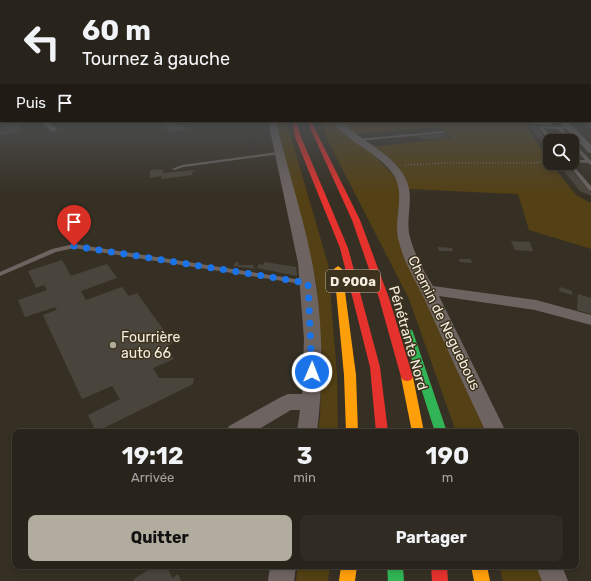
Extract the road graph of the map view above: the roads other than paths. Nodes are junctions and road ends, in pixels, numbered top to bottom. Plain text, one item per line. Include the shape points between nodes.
1 (276, 140) edge
2 (299, 140) edge
3 (299, 140) edge
4 (318, 140) edge
5 (324, 140) edge
6 (358, 140) edge
7 (582, 140) edge
8 (591, 150) edge
9 (579, 151) edge
10 (278, 153) junction
11 (579, 162) edge
12 (590, 163) edge
13 (174, 169) dead end
14 (575, 170) edge
15 (339, 184) junction
16 (591, 189) edge
17 (355, 219) junction
18 (328, 234) dead end
19 (335, 256) dead end
20 (0, 274) edge
21 (308, 283) junction
22 (390, 287) dead end
23 (428, 290) junction
24 (591, 320) edge
25 (404, 321) dead end
26 (310, 402) junction
27 (241, 429) edge
28 (307, 429) edge
29 (352, 429) edge
30 (382, 429) edge
31 (417, 429) edge
32 (440, 429) edge
33 (495, 429) edge
34 (283, 569) edge
35 (349, 569) edge
36 (395, 569) edge
37 (439, 569) edge
38 (480, 569) edge
39 (550, 569) edge
40 (281, 581) edge
41 (347, 581) edge
42 (396, 581) edge
43 (440, 581) edge
44 (482, 581) edge
45 (555, 581) edge

1 - 10 street
2 - 18 highway
3 - 30 highway, D 900a via 344,248 375,367
4 - 15 highway, Pénétrante Nord / D 900a
5 - 15 highway
6 - 23 street, Chemin de Neguebous via 391,167 403,182 403,234 417,272
7 - 8 street
9 - 12 lane
10 - 13 lane
10 - 21 street
11 - 12 lane
14 - 16 lane
15 - 17 highway, Pénétrante Nord / D 900a
17 - 22 highway
17 - 31 highway, Pénétrante Nord / D 900a via 388,311
19 - 29 highway via 350,374
20 - 21 lane via 54,250 74,246
21 - 26 street via 312,357
23 - 24 street via 536,305
23 - 33 street, Chemin de Neguebous
25 - 32 highway
26 - 27 street via 288,402
26 - 28 street
34 - 40 street
35 - 41 highway
36 - 42 highway
37 - 43 highway
38 - 44 highway
39 - 45 street

